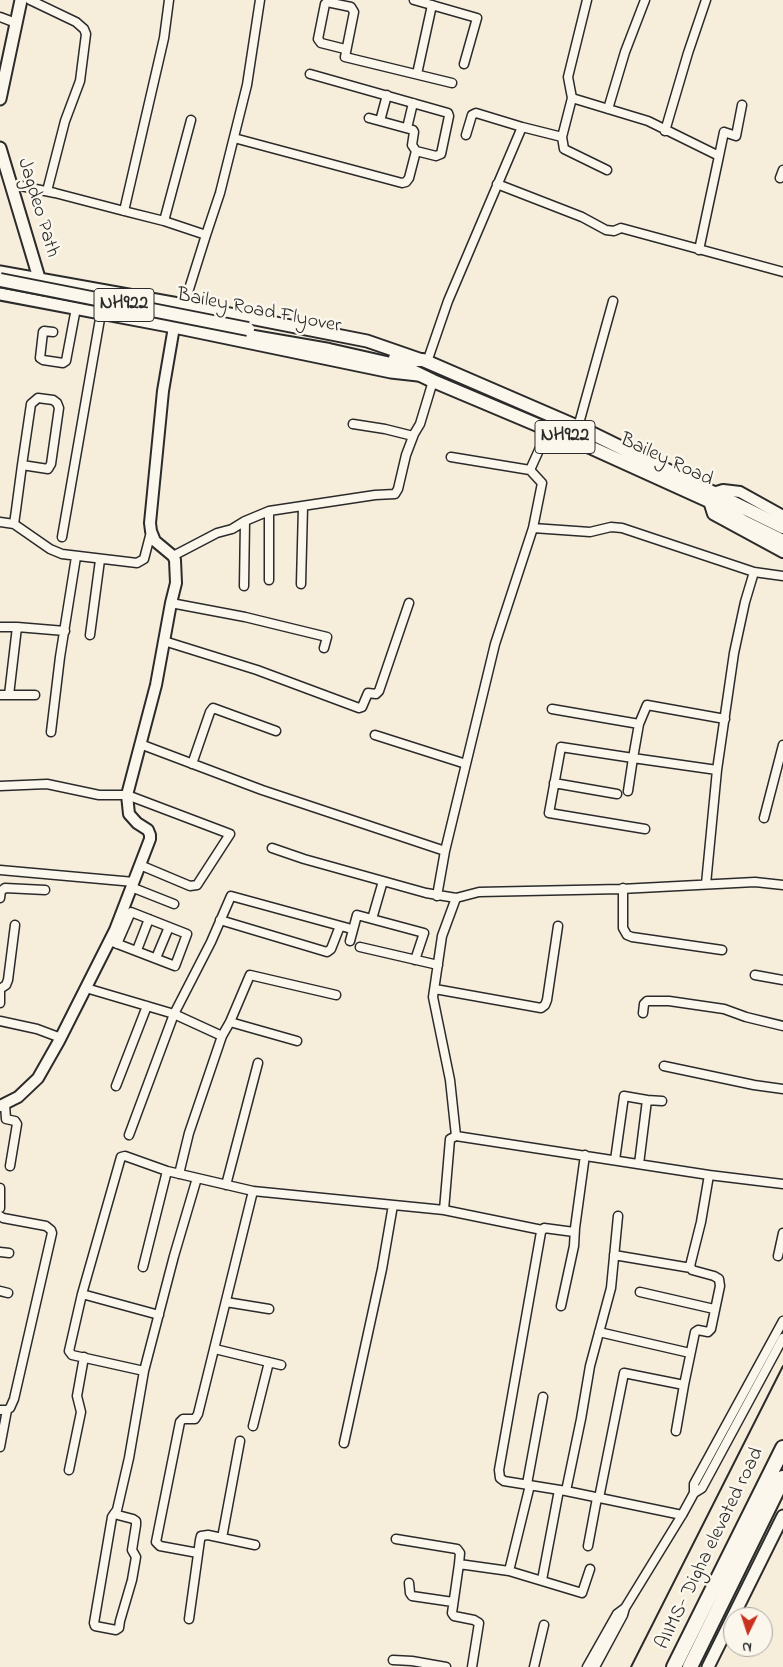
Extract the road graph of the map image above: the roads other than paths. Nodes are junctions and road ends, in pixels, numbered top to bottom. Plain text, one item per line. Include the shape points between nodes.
1 (21, 0) edge
2 (30, 0) edge
3 (169, 0) edge
4 (260, 0) edge
5 (414, 0) edge
6 (588, 0) edge
7 (645, 0) edge
8 (706, 0) edge
9 (432, 5) junction
10 (0, 17) edge
11 (16, 22) junction
12 (345, 49) junction
13 (464, 64) dead end
14 (310, 74) dead end
15 (417, 74) junction
16 (452, 83) dead end
17 (387, 96) junction
18 (0, 98) edge
19 (572, 98) junction
20 (414, 103) junction
21 (742, 105) dead end
22 (608, 109) junction
23 (369, 118) dead end
24 (191, 120) dead end
25 (380, 121) junction
26 (522, 127) junction
27 (407, 128) junction
28 (665, 131) junction
29 (466, 135) dead end
30 (562, 137) junction
31 (234, 138) junction
32 (0, 148) edge
33 (416, 151) junction
34 (719, 156) junction
35 (607, 170) dead end
36 (783, 170) edge
37 (780, 178) dead end
38 (11, 184) junction
39 (497, 184) junction
40 (47, 191) junction
41 (124, 210) junction
42 (164, 221) junction
43 (206, 235) junction
44 (699, 250) junction
45 (0, 272) edge
46 (783, 272) edge
47 (23, 276) junction
48 (39, 278) junction
49 (0, 280) edge
50 (70, 284) junction
51 (0, 287) edge
52 (0, 294) edge
53 (19, 298) junction
54 (613, 301) dead end
55 (184, 305) junction
56 (70, 307) junction
57 (101, 313) junction
58 (174, 327) junction
59 (52, 332) dead end
60 (248, 333) junction
61 (425, 361) junction
62 (420, 375) junction
63 (433, 381) junction
64 (353, 424) dead end
65 (578, 427) junction
66 (548, 430) junction
67 (413, 436) junction
68 (451, 456) dead end
69 (22, 465) junction
70 (530, 470) junction
71 (711, 497) junction
72 (303, 507) junction
73 (269, 512) junction
74 (783, 516) edge
75 (246, 521) junction
76 (0, 522) edge
77 (14, 524) junction
78 (783, 527) edge
79 (533, 528) junction
80 (151, 531) junction
81 (62, 537) dead end
82 (783, 541) edge
83 (783, 552) edge
84 (173, 556) junction
85 (76, 557) junction
86 (100, 560) junction
87 (754, 572) junction
88 (783, 576) edge
89 (269, 580) dead end
90 (301, 584) dead end
91 (244, 586) dead end
92 (171, 603) junction
93 (409, 603) dead end
94 (0, 627) edge
95 (17, 627) junction
96 (64, 631) junction
97 (90, 635) dead end
98 (164, 641) junction
99 (324, 648) dead end
100 (0, 695) edge
101 (10, 695) junction
102 (35, 695) dead end
103 (552, 709) dead end
104 (725, 719) junction
105 (639, 724) junction
106 (276, 731) dead end
107 (51, 732) dead end
108 (375, 735) dead end
109 (140, 744) junction
110 (783, 745) edge
111 (633, 758) junction
112 (192, 764) junction
113 (466, 764) junction
114 (717, 770) junction
115 (554, 783) junction
116 (0, 786) edge
117 (628, 790) dead end
118 (618, 794) dead end
119 (126, 795) junction
120 (764, 818) dead end
121 (645, 829) dead end
122 (272, 848) dead end
123 (446, 851) junction
124 (140, 865) junction
125 (0, 870) edge
126 (383, 881) junction
127 (706, 884) junction
128 (783, 884) edge
129 (132, 885) junction
130 (623, 888) junction
131 (45, 890) dead end
132 (438, 896) junction
133 (0, 898) edge
134 (456, 898) junction
135 (174, 904) dead end
136 (149, 919) junction
137 (372, 919) junction
138 (220, 920) junction
139 (15, 925) dead end
140 (558, 926) dead end
141 (169, 927) junction
142 (350, 940) dead end
143 (114, 942) junction
144 (360, 947) dead end
145 (136, 950) junction
146 (722, 950) dead end
147 (156, 958) junction
148 (415, 960) junction
149 (438, 965) junction
150 (755, 975) dead end
151 (783, 980) edge
152 (86, 988) junction
153 (0, 989) edge
154 (434, 989) junction
155 (336, 995) dead end
156 (0, 1003) edge
157 (147, 1006) junction
158 (643, 1013) dead end
159 (174, 1014) junction
160 (0, 1021) edge
161 (230, 1022) junction
162 (783, 1026) edge
163 (222, 1036) junction
164 (61, 1038) junction
165 (297, 1041) dead end
166 (258, 1063) dead end
167 (664, 1066) dead end
168 (116, 1086) dead end
169 (783, 1089) edge
170 (647, 1100) junction
171 (662, 1101) dead end
172 (2, 1105) edge
173 (129, 1135) dead end
174 (456, 1136) junction
175 (585, 1156) junction
176 (615, 1160) junction
177 (639, 1164) junction
178 (10, 1166) dead end
179 (167, 1171) junction
180 (179, 1174) junction
181 (709, 1174) junction
182 (196, 1178) junction
183 (226, 1184) junction
184 (783, 1184) edge
185 (0, 1188) edge
186 (253, 1191) junction
187 (393, 1205) junction
188 (0, 1208) edge
189 (444, 1210) junction
190 (0, 1216) edge
191 (618, 1216) dead end
192 (542, 1230) junction
193 (574, 1232) junction
194 (783, 1234) edge
195 (0, 1252) edge
196 (9, 1253) dead end
197 (614, 1255) junction
198 (778, 1256) dead end
199 (143, 1267) dead end
200 (691, 1268) junction
201 (640, 1292) dead end
202 (82, 1294) junction
203 (226, 1302) junction
204 (561, 1306) dead end
205 (269, 1309) dead end
206 (714, 1309) junction
207 (159, 1314) junction
208 (783, 1321) edge
209 (599, 1332) junction
210 (783, 1338) edge
211 (215, 1349) junction
212 (690, 1353) junction
213 (84, 1357) junction
214 (269, 1362) junction
215 (281, 1365) dead end
216 (144, 1370) junction
217 (684, 1385) junction
218 (543, 1397) dead end
219 (4, 1410) edge
220 (253, 1426) dead end
221 (676, 1432) dead end
222 (240, 1441) dead end
223 (344, 1443) dead end
224 (0, 1447) edge
225 (783, 1448) edge
226 (70, 1470) dead end
227 (783, 1478) edge
228 (529, 1484) junction
229 (562, 1491) junction
230 (694, 1493) junction
231 (598, 1498) junction
232 (114, 1514) junction
233 (682, 1515) junction
234 (783, 1516) edge
235 (222, 1538) junction
236 (396, 1539) dead end
237 (255, 1545) dead end
238 (588, 1546) dead end
239 (198, 1553) junction
240 (459, 1564) junction
241 (590, 1569) dead end
242 (509, 1571) junction
243 (542, 1580) junction
244 (409, 1583) dead end
245 (453, 1602) junction
246 (625, 1608) junction
247 (189, 1619) dead end
248 (544, 1624) dead end
249 (393, 1660) dead end
250 (412, 1664) edge
251 (446, 1667) edge
252 (472, 1667) edge
253 (534, 1667) edge
254 (587, 1667) edge
255 (595, 1667) edge
256 (674, 1667) edge
257 (690, 1667) edge
258 (708, 1667) edge

1 - 11 main road
2 - 40 street via 81,26 86,38 80,81
3 - 41 street via 164,38
4 - 31 street via 247,85
5 - 9 street
6 - 19 street via 568,77
7 - 22 street
8 - 28 street
9 - 13 street via 477,18
9 - 15 street
10 - 11 street
11 - 18 main road
12 - 12 street via 354,12 351,7 327,2 318,39
12 - 15 street via 345,56
14 - 17 street
15 - 16 street
17 - 20 street
17 - 25 street
19 - 22 street
19 - 30 street
20 - 27 street
20 - 33 street via 449,116 440,154
21 - 34 street via 736,136 724,132
22 - 28 street via 648,121
23 - 25 street
24 - 42 street
25 - 27 street
26 - 29 street via 476,113 472,115
26 - 30 street
26 - 39 street
27 - 33 street via 414,132 412,145
28 - 34 street
30 - 35 street via 564,149
31 - 33 street via 402,183 409,178
31 - 43 street
32 - 38 main road, Jagdeo Path
34 - 44 street
36 - 37 street
38 - 40 street
38 - 48 main road, Jagdeo Path
39 - 44 street via 582,217 606,230 621,228
39 - 61 street
40 - 41 street
41 - 42 street
42 - 43 street
43 - 55 street
44 - 46 street
45 - 47 main road
47 - 48 main road
47 - 53 main road
48 - 50 main road
49 - 60 highway, Bailey Road Flyover / NH922, bridge
50 - 55 main road
50 - 56 main road
51 - 60 highway, Bailey Road Flyover / NH922
52 - 53 main road
53 - 56 main road
54 - 65 street
55 - 58 street
55 - 61 main road via 367,341
56 - 57 main road
56 - 59 street via 66,361 63,364 40,358 43,332
57 - 58 main road
57 - 81 street
58 - 62 main road via 391,372
58 - 80 street via 163,392
60 - 61 highway, Bailey Road Flyover / NH922
60 - 62 highway, Bailey Road Flyover / NH922 via 404,367
61 - 65 highway, NH922
62 - 63 highway, Bailey Road / NH922
63 - 66 highway, Bailey Road / NH922
63 - 67 street
64 - 67 street
65 - 71 highway, NH922
66 - 70 street
66 - 71 highway, Bailey Road / NH922
67 - 72 street via 395,494
68 - 70 street
69 - 69 street via 31,404 38,398 53,400 60,408 51,464 48,469
69 - 77 street
70 - 79 street via 542,483
71 - 74 street via 722,490 740,492
71 - 78 highway, NH922
71 - 82 highway, Bailey Road / NH922 via 744,522
71 - 83 street via 713,514
72 - 73 street
72 - 90 street
73 - 75 street
73 - 89 street
75 - 84 street
75 - 91 street
76 - 77 street
77 - 85 street via 50,549
79 - 87 street via 590,532 622,528
79 - 113 street via 495,644
80 - 84 street via 156,541
80 - 86 street via 145,556 140,562
84 - 92 street via 176,583
85 - 86 street
85 - 96 street
86 - 97 street
87 - 88 street
87 - 104 street via 734,653
92 - 98 street
92 - 99 street via 327,637
93 - 98 street via 379,691 368,693 361,708
94 - 95 street
95 - 96 street
95 - 101 street
96 - 107 street
98 - 109 street
100 - 101 street
101 - 102 street
103 - 105 street
104 - 105 street via 647,705
104 - 114 street
105 - 111 street
106 - 112 street via 213,708
108 - 113 street
109 - 112 street
109 - 119 street
110 - 120 street
111 - 114 street
111 - 115 street via 562,747
111 - 117 street
112 - 123 street
113 - 123 street
114 - 127 street
115 - 118 street
115 - 121 street via 549,813
116 - 119 street via 39,783 99,795
119 - 124 street via 129,814 148,830 150,836
119 - 124 street via 230,834 197,886
122 - 126 street
123 - 132 street
124 - 129 street
125 - 129 street
126 - 132 street
126 - 137 street
127 - 128 street
127 - 130 street
129 - 135 street
129 - 143 street
130 - 134 street via 479,892
130 - 146 street via 623,928 627,935
131 - 133 street via 5,888
132 - 134 street
134 - 149 street via 442,936
136 - 141 street
136 - 143 street via 131,912
136 - 145 street
137 - 142 street via 357,915
137 - 148 street via 424,933
138 - 138 street via 231,896 344,927 327,952
138 - 159 street
139 - 153 street via 8,980
140 - 154 street via 547,1000 541,1008
141 - 147 street
141 - 147 street via 187,934 175,966
143 - 145 street
143 - 152 street
144 - 148 street
145 - 147 street
148 - 149 street
149 - 154 street
150 - 151 street
152 - 157 street
152 - 164 street
153 - 156 street
154 - 174 street
155 - 161 street via 250,975
157 - 159 street
157 - 168 street
158 - 162 street via 647,1001 669,1001 724,1009
159 - 163 street
159 - 173 street
160 - 164 street
161 - 163 street
161 - 165 street
163 - 180 street via 189,1132
164 - 172 street via 38,1078 18,1097
166 - 183 street
167 - 169 street
170 - 171 street
170 - 176 street via 624,1096
170 - 177 street
172 - 178 street via 6,1117 17,1124
174 - 175 street
174 - 189 street via 450,1139
175 - 176 street
175 - 193 street
176 - 177 street
177 - 181 street
179 - 180 street
179 - 199 street
179 - 202 street via 121,1157
180 - 182 street
181 - 184 street
181 - 200 street
182 - 183 street
182 - 207 street
183 - 186 street
185 - 188 street
186 - 187 street
186 - 203 street
187 - 189 street
187 - 223 street
189 - 192 street
190 - 219 street via 46,1226 52,1233 14,1399 10,1408
191 - 197 street
192 - 193 street
192 - 228 street via 499,1474 504,1481
193 - 204 street
194 - 198 street
195 - 196 street
197 - 200 street
197 - 209 street via 611,1288
200 - 206 street via 719,1279
201 - 206 street
202 - 207 street
202 - 213 street via 69,1351 72,1355
203 - 205 street
203 - 211 street
206 - 212 street via 710,1331 696,1330
207 - 216 street
208 - 230 street via 694,1484
209 - 212 street
209 - 229 street via 582,1419
210 - 230 street via 702,1488
211 - 214 street
211 - 239 street via 197,1416 180,1422 156,1542 160,1546
212 - 217 street
213 - 216 street
213 - 226 street via 77,1396 81,1412
214 - 215 street
214 - 220 street
216 - 232 street via 129,1458
217 - 221 street
217 - 231 street via 624,1373
218 - 228 street
219 - 224 street
222 - 235 street
225 - 256 highway, AIIMS- Digha elevated road
227 - 257 highway, AIIMS- Digha elevated road
228 - 229 street
228 - 242 street
229 - 231 street
229 - 243 street
230 - 233 street
231 - 233 street
231 - 238 street
232 - 232 street via 94,1623 95,1626 116,1630 132,1580 136,1521
233 - 246 street
234 - 258 main road
235 - 237 street
235 - 239 street via 203,1535
236 - 240 street via 457,1550 460,1552
239 - 247 street
240 - 242 street
240 - 245 street
241 - 243 street via 582,1593
242 - 243 street
244 - 245 street via 414,1597
245 - 252 street via 453,1615 479,1623
246 - 254 street via 617,1614
246 - 255 street
248 - 253 street
249 - 250 street
250 - 251 street

